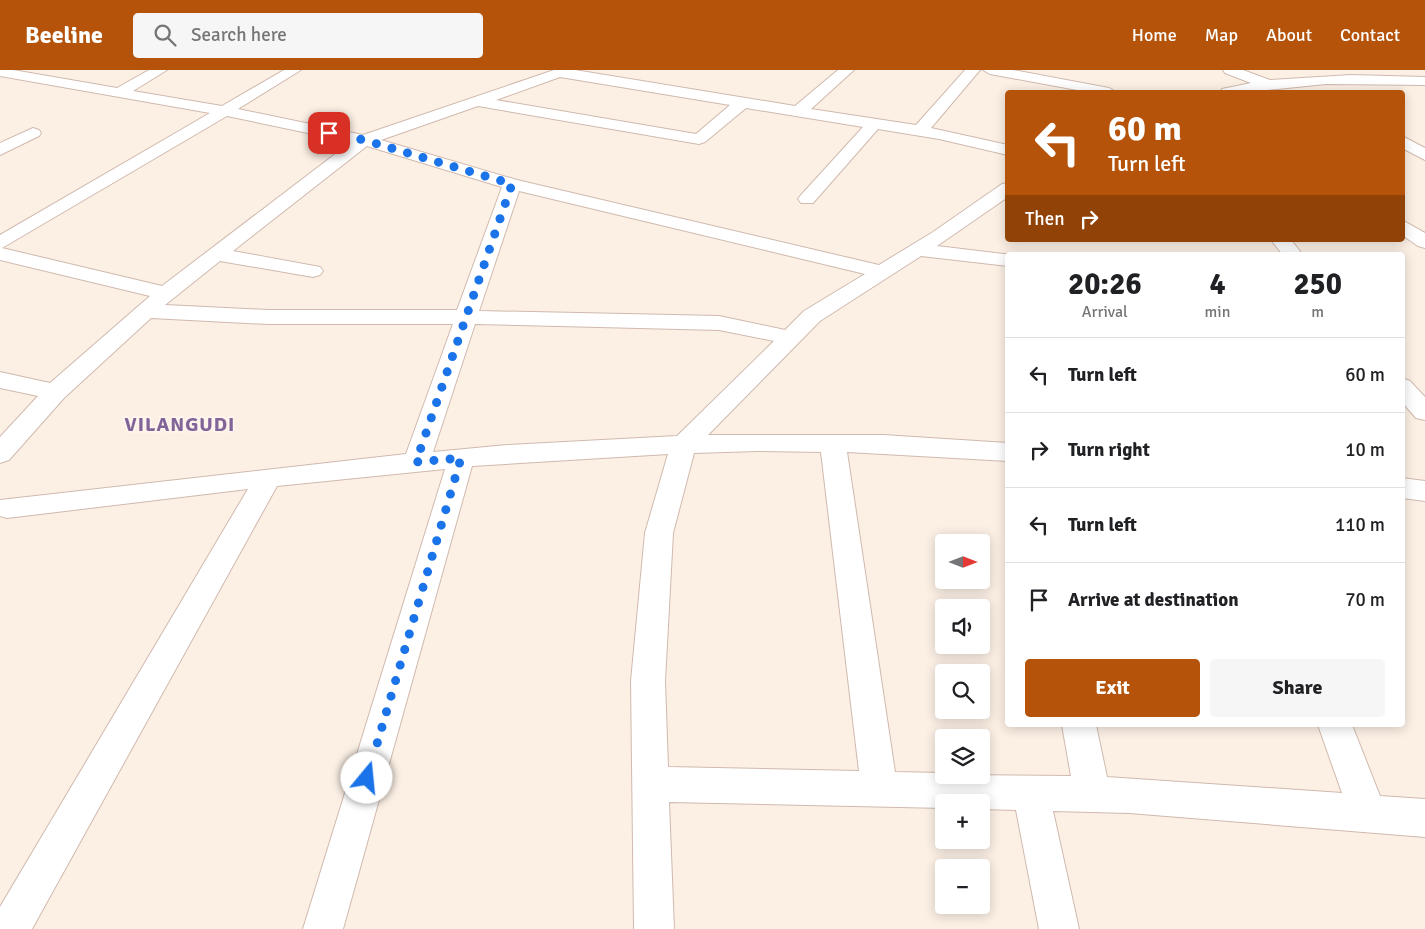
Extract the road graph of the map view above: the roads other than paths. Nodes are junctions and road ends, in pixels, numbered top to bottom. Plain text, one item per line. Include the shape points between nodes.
1 (160, 70) edge
2 (294, 70) edge
3 (847, 70) edge
4 (973, 70) edge
5 (990, 70) edge
6 (1233, 70) edge
7 (0, 72) edge
8 (563, 72) edge
9 (1352, 75) edge
10 (1313, 80) junction
11 (1425, 81) edge
12 (1270, 85) junction
13 (1098, 90) edge
14 (1250, 90) edge
15 (1328, 90) edge
16 (120, 92) junction
17 (478, 101) junction
18 (743, 102) junction
19 (224, 111) junction
20 (800, 111) junction
21 (875, 124) junction
22 (8, 129) dead end
23 (920, 131) junction
24 (364, 140) junction
25 (1405, 143) edge
26 (1005, 149) edge
27 (0, 150) edge
28 (1425, 155) edge
29 (512, 184) junction
30 (1005, 190) edge
31 (807, 199) dead end
32 (1405, 228) edge
33 (1283, 242) edge
34 (1425, 242) edge
35 (0, 243) edge
36 (916, 250) junction
37 (1291, 252) edge
38 (0, 254) edge
39 (215, 254) junction
40 (1005, 260) edge
41 (313, 271) dead end
42 (882, 272) junction
43 (166, 293) junction
44 (147, 311) junction
45 (466, 317) junction
46 (790, 338) junction
47 (0, 380) edge
48 (1405, 389) edge
49 (55, 392) junction
50 (1425, 412) edge
51 (833, 444) junction
52 (683, 445) junction
53 (1005, 452) edge
54 (0, 454) edge
55 (461, 458) junction
56 (416, 462) junction
57 (268, 478) junction
58 (1405, 488) edge
59 (1425, 490) edge
60 (2, 512) edge
61 (1080, 727) edge
62 (1336, 727) edge
63 (650, 784) junction
64 (879, 789) junction
65 (1031, 793) junction
66 (1092, 794) junction
67 (1368, 813) junction
68 (1425, 818) edge
69 (10, 929) edge
70 (323, 929) edge
71 (654, 929) edge
72 (1059, 929) edge

1 - 16 street
2 - 19 street
3 - 20 street
4 - 23 street
5 - 13 street
6 - 12 street
7 - 16 street
8 - 17 street
8 - 18 street
9 - 10 street
9 - 11 street
10 - 12 street
10 - 15 street
12 - 14 street
16 - 19 street
17 - 18 street via 699,139
17 - 24 street
18 - 20 street
19 - 24 street
19 - 35 street
20 - 21 street
21 - 23 street
21 - 31 street
22 - 27 street via 33,133
23 - 26 street
24 - 29 street
24 - 39 street
25 - 28 street
29 - 42 street
29 - 45 street
30 - 36 street
32 - 34 street
33 - 37 street
36 - 40 street
36 - 42 street
38 - 43 street
39 - 41 street
39 - 43 street
42 - 46 street via 812,316
43 - 44 street
44 - 45 street via 268,317
44 - 49 street
45 - 46 street via 719,323
45 - 56 street
46 - 52 street
47 - 49 street
48 - 50 street
49 - 54 street
51 - 52 street
51 - 53 street via 938,446
51 - 64 street
52 - 55 street
52 - 63 street via 659,532 648,681
55 - 56 street
55 - 70 street
56 - 57 street
57 - 60 street
57 - 69 street
58 - 59 street
61 - 66 street
62 - 67 street
63 - 64 street
63 - 71 street
64 - 65 street
65 - 66 street
65 - 72 street
66 - 67 street
67 - 68 street

